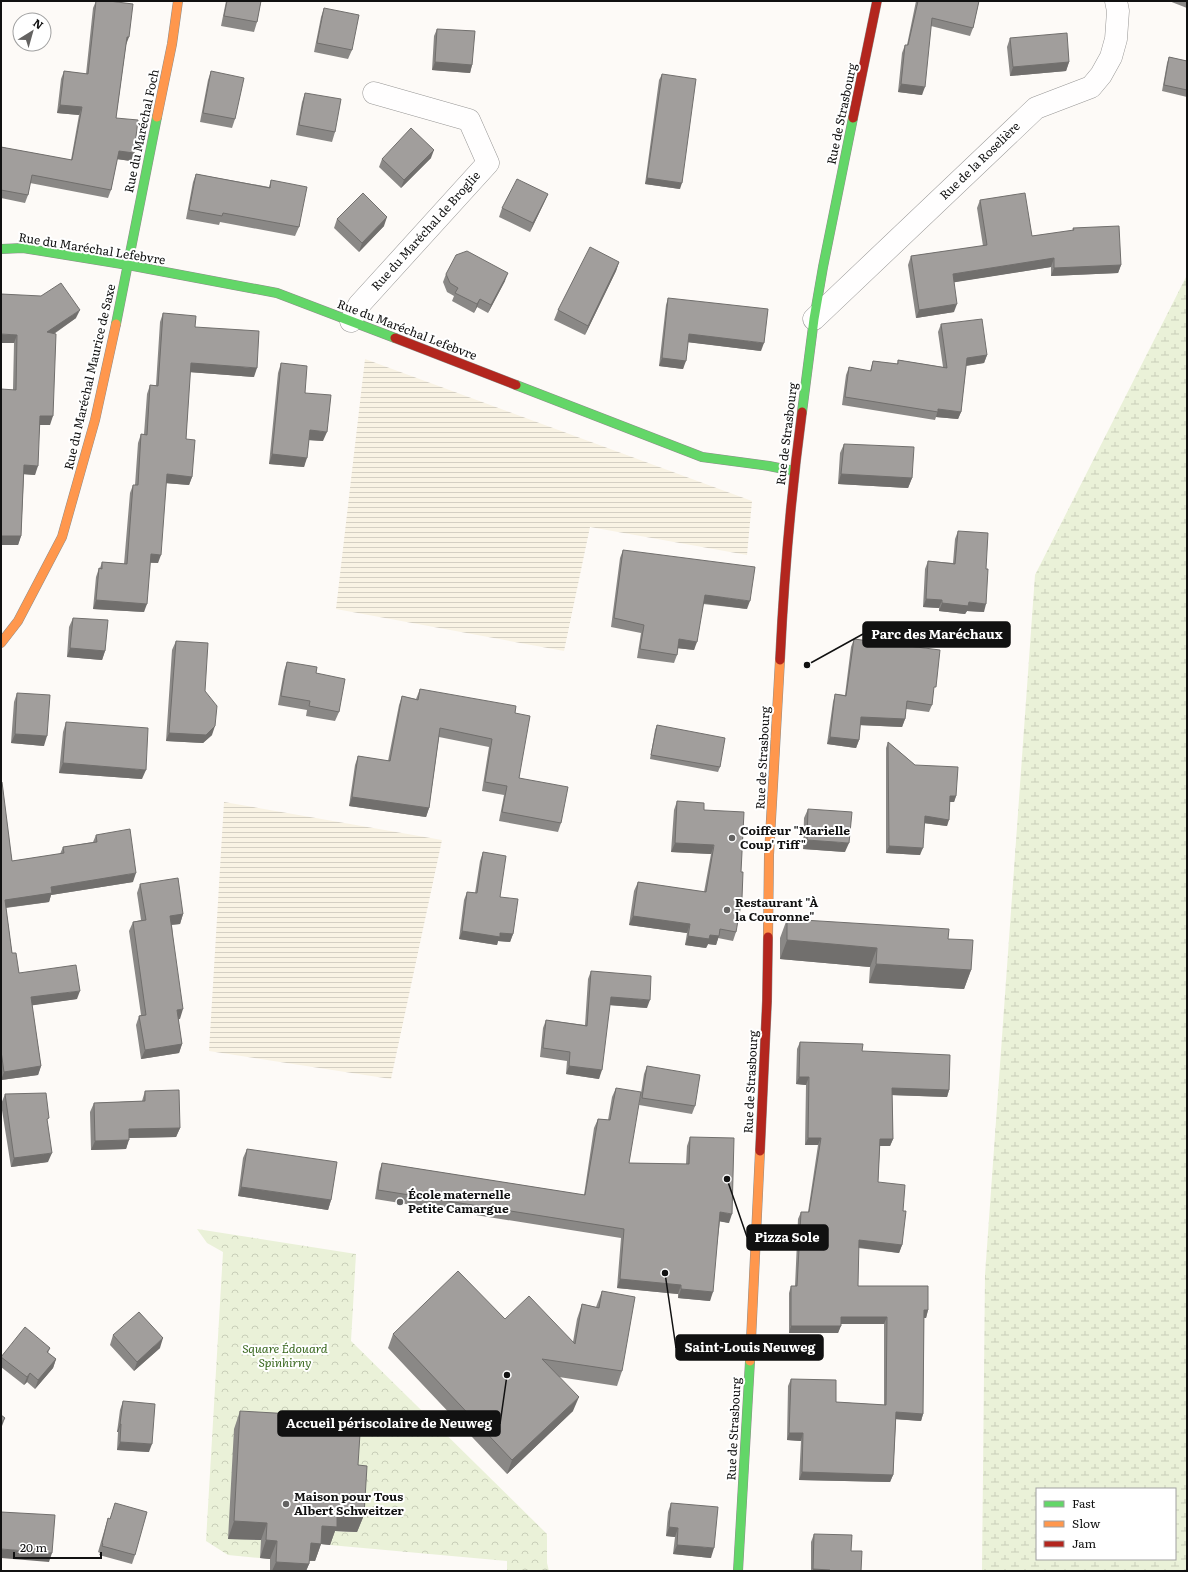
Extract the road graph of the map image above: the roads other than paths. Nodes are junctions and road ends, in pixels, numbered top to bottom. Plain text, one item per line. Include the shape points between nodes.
1 (178, 1) edge
2 (877, 1) edge
3 (1116, 1) edge
4 (374, 92) dead end
5 (1, 249) edge
6 (128, 266) junction
7 (814, 319) junction
8 (352, 321) junction
9 (794, 471) junction
10 (1, 644) edge
11 (738, 1571) edge

1 - 6 main road, Rue du Maréchal Foch via 172,44
2 - 7 main road, Rue de Strasbourg via 822,267
3 - 7 street, Rue de la Roselière via 1116,39 1111,57 1091,87 1036,108
4 - 8 street, Rue du Maréchal de Broglie via 469,120 488,163 358,305
5 - 6 main road, Rue du Maréchal Lefebvre via 23,248
6 - 8 main road, Rue du Maréchal Lefebvre via 277,293
6 - 10 main road, Rue du Maréchal Maurice de Saxe via 95,420 62,537 18,621
7 - 9 main road, Rue de Strasbourg
8 - 9 main road, Rue du Maréchal Lefebvre via 702,457
9 - 11 main road, Rue de Strasbourg via 784,579 771,831 767,1001

